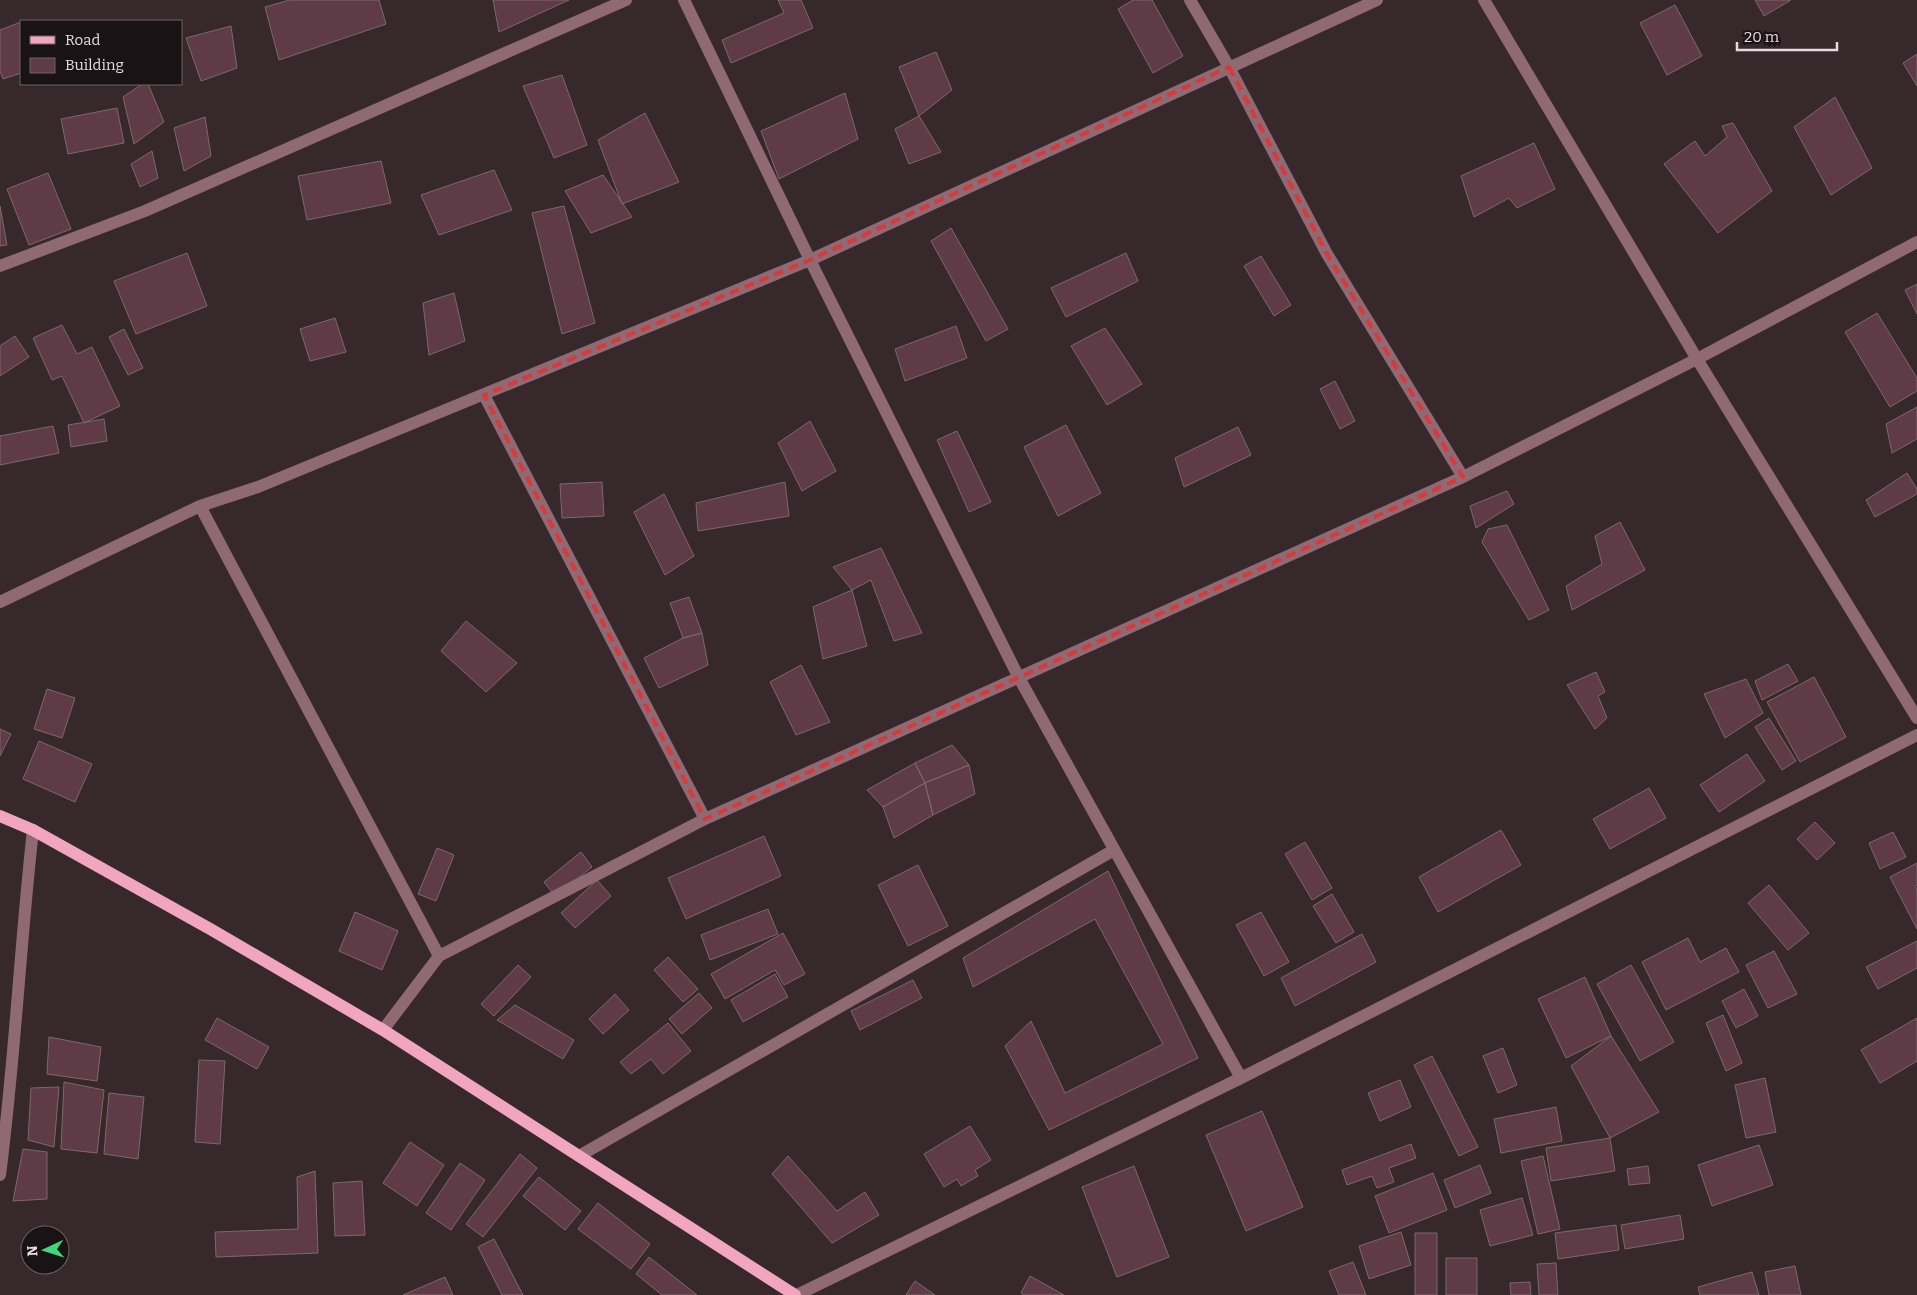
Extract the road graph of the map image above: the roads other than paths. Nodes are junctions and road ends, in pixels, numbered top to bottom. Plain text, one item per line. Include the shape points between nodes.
1 (626, 0) edge
2 (684, 0) edge
3 (1190, 0) edge
4 (1377, 0) edge
5 (1484, 0) edge
6 (1229, 67) junction
7 (1917, 242) edge
8 (810, 260) junction
9 (0, 266) edge
10 (1698, 359) junction
11 (484, 395) junction
12 (1463, 477) junction
13 (200, 506) junction
14 (0, 602) edge
15 (1018, 676) junction
16 (1917, 718) edge
17 (1917, 735) edge
18 (0, 816) edge
19 (705, 819) junction
20 (34, 830) junction
21 (1114, 850) junction
22 (439, 956) junction
23 (383, 1030) junction
24 (1241, 1078) junction
25 (580, 1156) junction
26 (0, 1175) edge
27 (796, 1295) edge

1 - 9 street via 145,211
2 - 8 street
3 - 6 street
4 - 6 street
5 - 10 street
6 - 8 street
6 - 12 street via 1328,254
7 - 10 street
8 - 11 street
8 - 15 street
10 - 12 street
10 - 16 street
11 - 13 street via 258,487
11 - 19 street
12 - 15 street
13 - 14 street
13 - 22 street
15 - 19 street
15 - 21 street
17 - 24 street
18 - 20 main road
19 - 22 street
20 - 23 main road
20 - 26 street
21 - 24 street
21 - 25 street
22 - 23 street
23 - 25 main road
24 - 27 street
25 - 27 main road

